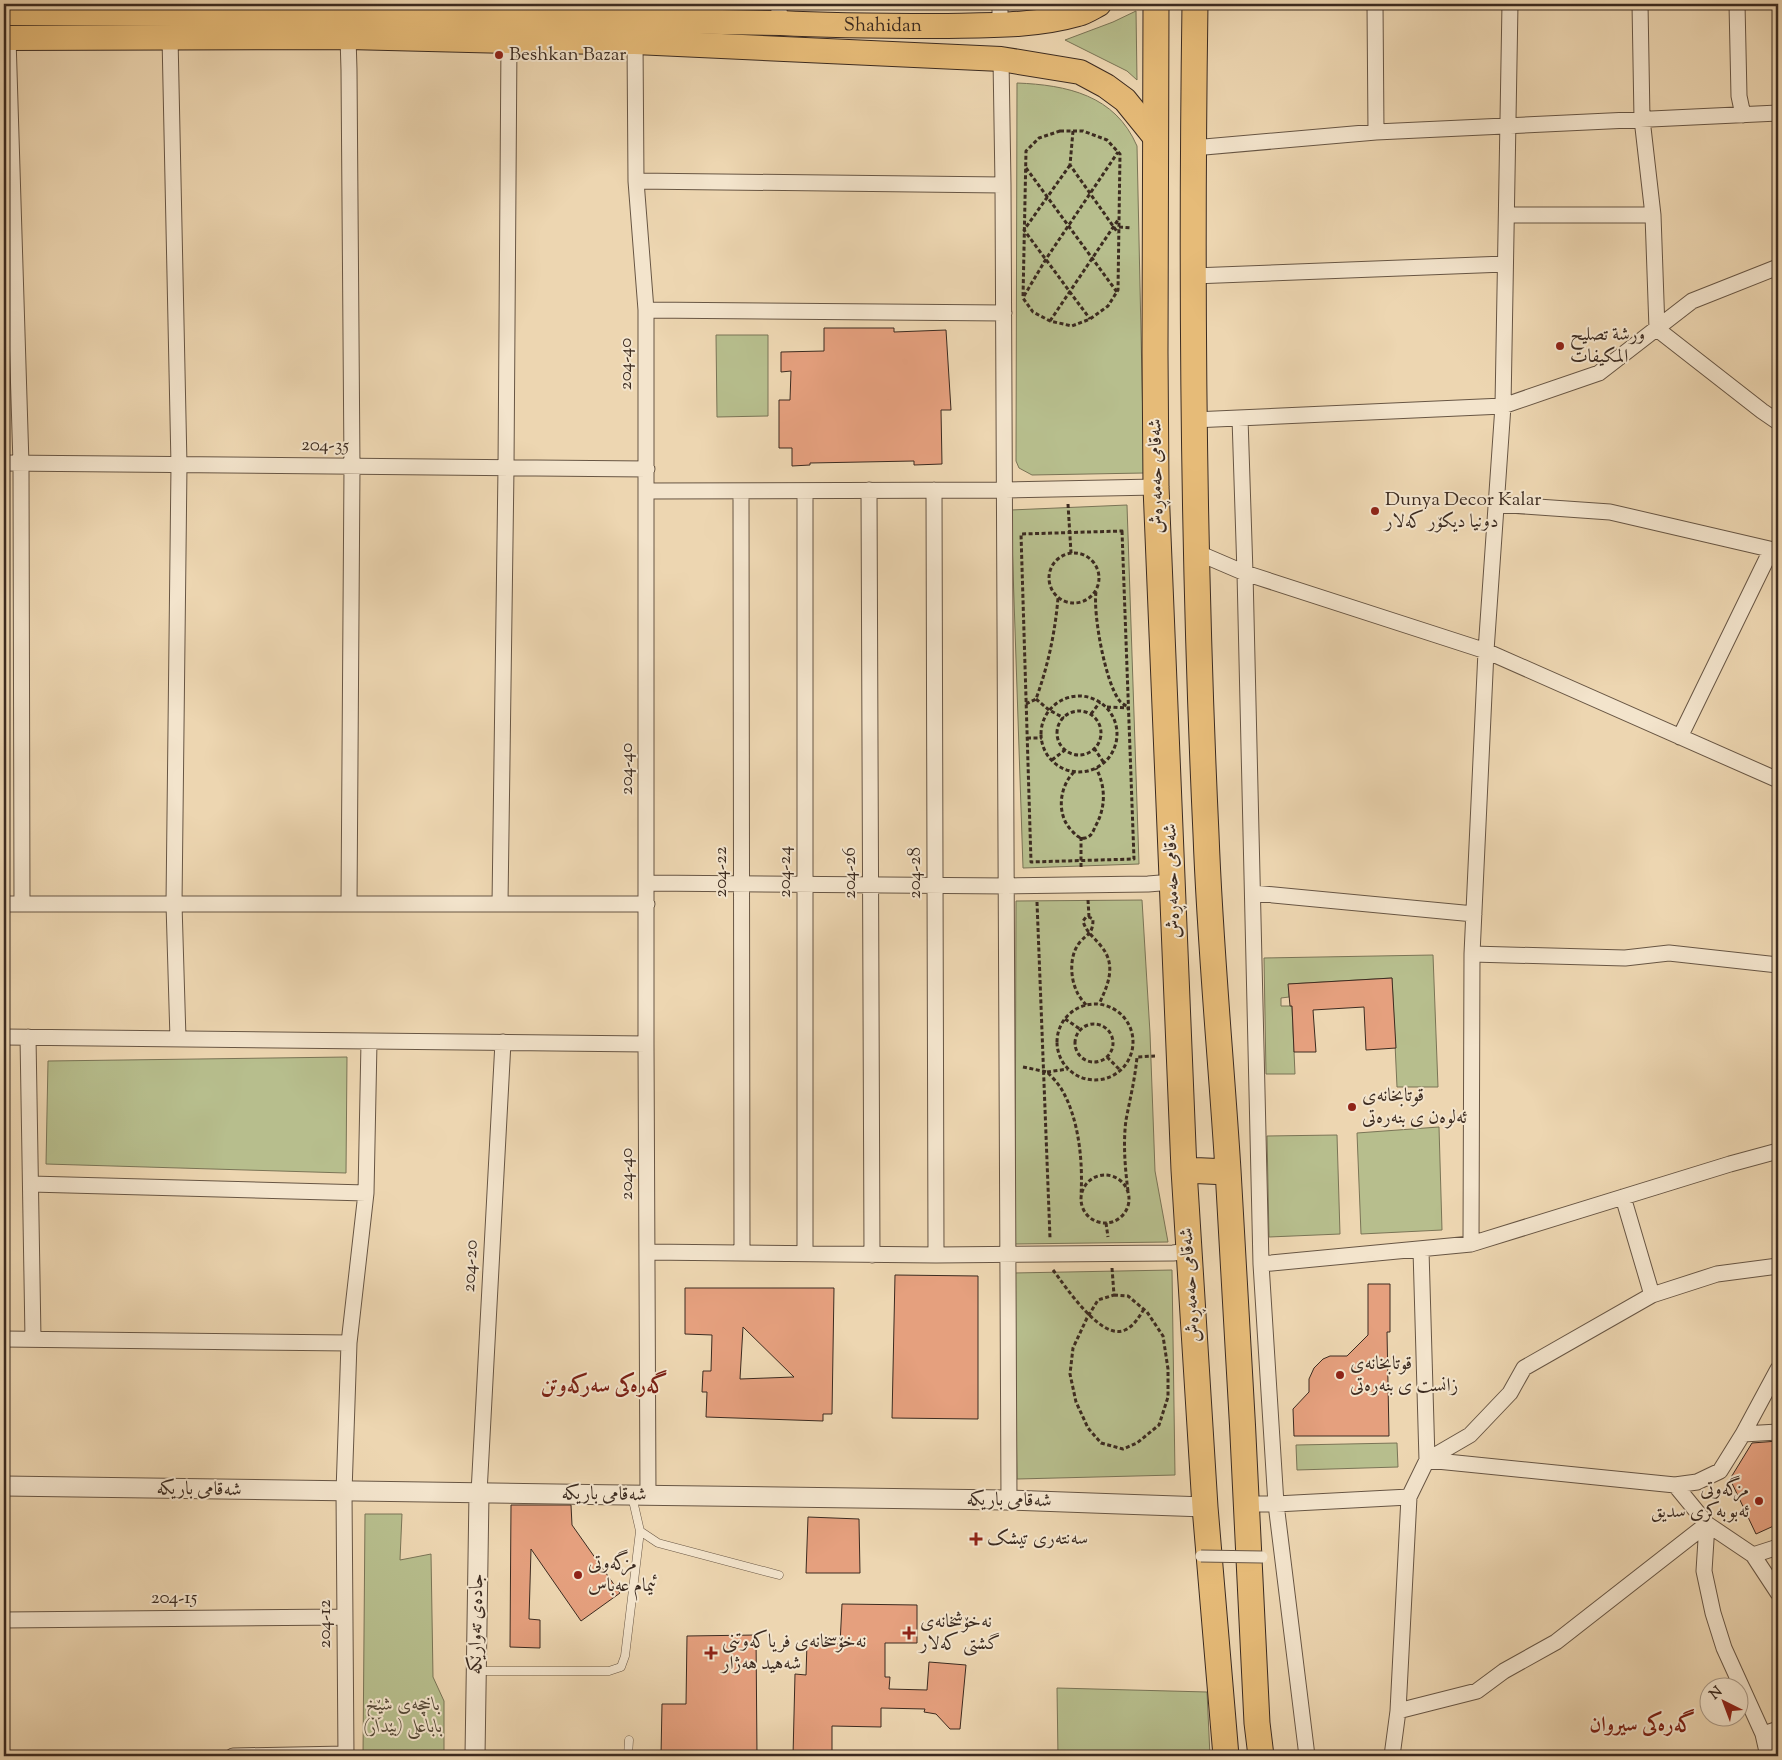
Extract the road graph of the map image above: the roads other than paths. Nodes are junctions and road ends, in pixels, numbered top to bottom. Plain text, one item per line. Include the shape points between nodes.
1 (1099, 4) edge
2 (1156, 4) edge
3 (1195, 4) edge
4 (1375, 4) edge
5 (1510, 4) edge
6 (1640, 4) edge
7 (1737, 4) edge
8 (4, 13) edge
9 (660, 13) edge
10 (780, 14) edge
11 (1000, 14) edge
12 (847, 26) junction
13 (170, 37) junction
14 (348, 37) junction
15 (6, 38) edge
16 (509, 41) junction
17 (635, 42) junction
18 (847, 51) junction
19 (1002, 59) junction
20 (1778, 113) edge
21 (1743, 115) junction
22 (1642, 119) junction
23 (1508, 125) junction
24 (1376, 132) junction
25 (1154, 137) junction
26 (1193, 148) junction
27 (636, 181) junction
28 (1003, 185) junction
29 (1652, 215) junction
30 (1507, 216) junction
31 (1505, 264) junction
32 (1778, 266) edge
33 (1193, 276) junction
34 (646, 310) junction
35 (1004, 312) junction
36 (1657, 329) junction
37 (1503, 406) junction
38 (1240, 418) junction
39 (1193, 420) junction
40 (1778, 422) edge
41 (4, 464) edge
42 (21, 464) junction
43 (179, 465) junction
44 (352, 467) junction
45 (506, 468) junction
46 (647, 470) junction
47 (1156, 487) junction
48 (869, 490) junction
49 (934, 490) junction
50 (1005, 490) junction
51 (646, 491) junction
52 (741, 491) junction
53 (805, 491) junction
54 (1496, 504) junction
55 (1775, 550) edge
56 (1196, 552) junction
57 (1245, 573) junction
58 (1486, 651) junction
59 (1680, 737) junction
60 (1778, 780) edge
61 (1173, 882) junction
62 (647, 883) junction
63 (741, 884) junction
64 (805, 884) junction
65 (870, 885) junction
66 (935, 885) junction
67 (1006, 886) junction
68 (1253, 893) junction
69 (4, 904) edge
70 (22, 904) junction
71 (174, 904) junction
72 (349, 904) junction
73 (500, 904) junction
74 (647, 904) junction
75 (1474, 914) junction
76 (1472, 954) junction
77 (1778, 965) edge
78 (4, 1037) edge
79 (28, 1037) junction
80 (178, 1039) junction
81 (369, 1042) junction
82 (504, 1042) junction
83 (646, 1044) junction
84 (1778, 1151) edge
85 (1184, 1170) junction
86 (1228, 1172) junction
87 (30, 1184) junction
88 (366, 1193) junction
89 (1623, 1197) junction
90 (1471, 1244) junction
91 (1421, 1250) junction
92 (1189, 1251) junction
93 (647, 1252) junction
94 (742, 1253) junction
95 (805, 1254) junction
96 (1008, 1254) junction
97 (872, 1255) junction
98 (936, 1255) junction
99 (1261, 1264) junction
100 (1778, 1266) edge
101 (1652, 1295) junction
102 (4, 1339) edge
103 (33, 1340) junction
104 (349, 1343) junction
105 (1778, 1369) edge
106 (1778, 1432) edge
107 (1743, 1434) junction
108 (1427, 1460) junction
109 (1675, 1485) junction
110 (4, 1486) edge
111 (344, 1492) junction
112 (479, 1493) junction
113 (640, 1496) junction
114 (1409, 1497) junction
115 (1009, 1500) junction
116 (1247, 1504) junction
117 (1276, 1504) junction
118 (1205, 1507) junction
119 (1707, 1524) junction
120 (640, 1531) junction
121 (1778, 1547) edge
122 (1753, 1555) junction
123 (1201, 1556) dead end
124 (1262, 1557) dead end
125 (779, 1575) dead end
126 (1778, 1593) edge
127 (345, 1617) junction
128 (4, 1620) edge
129 (476, 1671) junction
130 (1398, 1710) junction
131 (1778, 1729) edge
132 (1763, 1734) junction
133 (628, 1740) dead end
134 (346, 1755) edge
135 (233, 1756) edge
136 (475, 1756) edge
137 (628, 1756) edge
138 (1226, 1756) edge
139 (1261, 1756) edge
140 (1308, 1756) edge
141 (1392, 1756) edge
142 (1768, 1756) edge

1 - 11 main road, Shahidan via 1080,13 1053,19
2 - 25 highway, شەقامی حەمەڕەش
3 - 26 highway, شەقامی حەمەڕەش
4 - 24 street
5 - 23 street
6 - 22 street
7 - 21 street via 1739,96
8 - 9 main road, Shahidan
9 - 10 main road, Shahidan
10 - 12 main road, Shahidan
11 - 12 main road, Shahidan
12 - 18 main road
13 - 14 main road
13 - 15 main road
13 - 43 street
14 - 16 main road
14 - 44 street
15 - 42 street
16 - 17 main road
16 - 45 street
17 - 18 main road
17 - 27 street, 204-40
18 - 19 main road
19 - 25 main road via 1080,72 1125,100
19 - 28 street
20 - 21 street
21 - 22 street
22 - 23 street
22 - 29 street
23 - 24 street
23 - 30 street
24 - 26 street
25 - 47 highway, شەقامی حەمەڕەش
26 - 33 highway, شەقامی حەمەڕەش
27 - 28 street
27 - 34 street, 204-40
28 - 35 street
29 - 30 street
29 - 36 street
30 - 31 street
31 - 33 street
31 - 37 street
32 - 36 street via 1692,301
33 - 39 highway, شەقامی حەمەڕەش
34 - 35 street
34 - 46 street, 204-40
35 - 50 street
36 - 37 street via 1599,374
36 - 40 street
37 - 38 street
37 - 54 street
38 - 39 street
38 - 57 street
39 - 56 highway, شەقامی حەمەڕەش
41 - 42 street, 204-35
42 - 43 street, 204-35
42 - 70 street
43 - 44 street, 204-35
43 - 71 street
44 - 45 street, 204-35
44 - 72 street
45 - 46 street, 204-35
45 - 73 street
46 - 51 street, 204-40
47 - 50 street
47 - 61 highway, شەقامی حەمەڕەش
48 - 49 street
48 - 53 street
48 - 65 street, 204-26
49 - 50 street
49 - 66 street, 204-28
50 - 67 street
51 - 52 street
51 - 62 street, 204-40
52 - 53 street
52 - 63 street, 204-22
53 - 64 street, 204-24
54 - 55 street via 1610,512
54 - 58 street
55 - 59 street
56 - 57 street
56 - 86 highway, شەقامی حەمەڕەش via 1206,837
57 - 58 street
57 - 68 street
58 - 59 street
58 - 75 street
59 - 60 street
61 - 67 street
61 - 85 highway, شەقامی حەمەڕەش
62 - 63 street
62 - 74 street, 204-40
63 - 64 street
63 - 94 street, 204-22
64 - 65 street
64 - 95 street, 204-24
65 - 66 street
65 - 97 street, 204-26
66 - 67 street
66 - 98 street, 204-28
67 - 96 street
68 - 75 street
68 - 99 street
69 - 70 street
70 - 71 street
71 - 72 street
71 - 80 street
72 - 73 street
73 - 74 street
74 - 83 street, 204-40
75 - 76 street
76 - 77 street via 1625,958 1669,953
76 - 90 street
78 - 79 street
79 - 80 street
79 - 87 street
80 - 81 street
81 - 82 street
81 - 88 street, 204-12
82 - 83 street
82 - 112 street, 204-20
83 - 93 street, 204-40
84 - 89 street
85 - 86 highway
85 - 92 highway, شەقامی حەمەڕەش
86 - 116 highway, شەقامی حەمەڕەش
87 - 88 street
87 - 103 street
88 - 104 street, 204-12
89 - 90 street
89 - 101 street
90 - 91 street
91 - 99 street
91 - 108 street
92 - 96 street
92 - 118 highway, شەقامی حەمەڕەش
93 - 94 street
93 - 113 street, 204-40
94 - 95 street
95 - 97 street
96 - 98 street
96 - 115 street
97 - 98 street
99 - 117 street
100 - 101 street via 1717,1274
101 - 108 street via 1524,1368 1510,1393 1470,1436
102 - 103 street
103 - 104 street
104 - 111 street, 204-12
105 - 107 street
106 - 107 street
107 - 109 street via 1720,1471 1697,1482
108 - 109 street
108 - 114 street
109 - 119 street
110 - 111 street, شەقامی باریکە
111 - 112 street, شەقامی باریکە
111 - 127 street, 204-12
112 - 113 street, شەقامی باریکە
112 - 129 street, جادەی تەوارێکە
113 - 115 street, شەقامی باریکە
113 - 120 lane
114 - 117 street
114 - 130 street
115 - 118 street, شەقامی باریکە
116 - 117 street
116 - 139 highway, شەقامی حەمەڕەش
117 - 140 street
118 - 138 highway, شەقامی حەمەڕەش
119 - 122 street
119 - 130 street via 1556,1642 1504,1671 1477,1691
119 - 132 street via 1704,1571 1714,1613 1724,1648
120 - 125 lane via 658,1543
120 - 129 lane via 625,1656 621,1666 610,1671
121 - 122 street
122 - 126 street
123 - 124 street, bridge
127 - 128 street, 204-15
127 - 134 street, 204-12
129 - 136 street, جادەی تەوارێکە
130 - 141 street
131 - 132 street
132 - 142 street
133 - 137 lane
134 - 135 street

